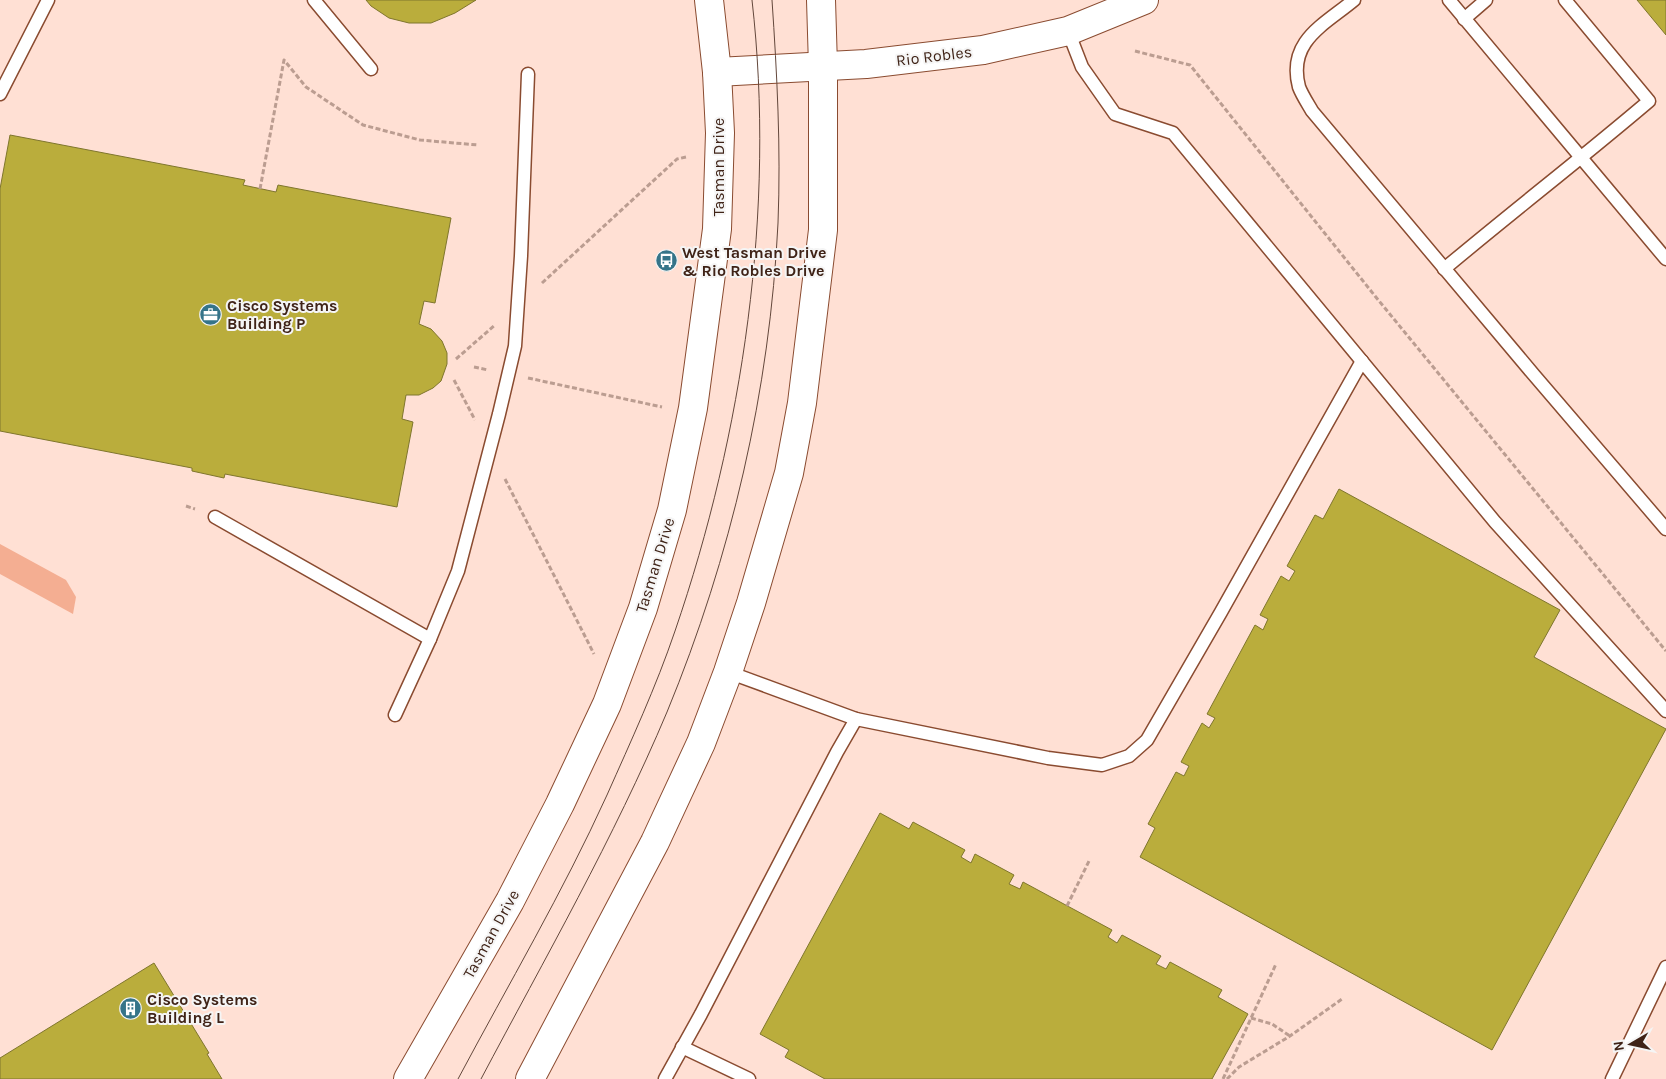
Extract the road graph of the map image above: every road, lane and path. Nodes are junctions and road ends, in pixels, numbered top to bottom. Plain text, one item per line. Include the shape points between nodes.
1 (48, 0) edge
2 (314, 0) edge
3 (709, 0) edge
4 (821, 0) edge
5 (1144, 0) edge
6 (1354, 0) edge
7 (1449, 0) edge
8 (1486, 0) edge
9 (1565, 0) edge
10 (1464, 19) junction
11 (1068, 31) junction
12 (1135, 51) dead end
13 (823, 66) junction
14 (370, 69) dead end
15 (717, 72) junction
16 (528, 74) dead end
17 (0, 94) edge
18 (478, 145) dead end
19 (686, 157) dead end
20 (1582, 158) junction
21 (260, 189) dead end
22 (1666, 259) edge
23 (1444, 268) junction
24 (518, 305) junction
25 (456, 359) dead end
26 (1362, 361) junction
27 (474, 367) dead end
28 (508, 374) junction
29 (454, 380) dead end
30 (662, 407) dead end
31 (490, 450) junction
32 (215, 517) dead end
33 (1666, 529) edge
34 (430, 639) junction
35 (1666, 651) edge
36 (594, 655) dead end
37 (728, 672) junction
38 (1666, 711) edge
39 (395, 715) dead end
40 (856, 719) junction
41 (1089, 861) dead end
42 (1067, 906) dead end
43 (1276, 964) dead end
44 (1666, 967) edge
45 (1342, 999) dead end
46 (1251, 1018) junction
47 (1290, 1036) junction
48 (682, 1047) junction
49 (408, 1079) edge
50 (530, 1079) edge
51 (665, 1079) edge
52 (749, 1079) edge
53 (1223, 1079) edge
54 (1228, 1079) edge
55 (1612, 1079) edge

1 - 17 lane
2 - 14 lane
3 - 15 main road, Tasman Drive
4 - 13 main road
5 - 11 main road, Rio Robles
6 - 23 lane via 1300,49 1297,65 1300,88 1312,111
7 - 10 lane
8 - 10 lane
9 - 20 lane via 1649,101
10 - 20 lane
11 - 13 main road, Rio Robles via 983,50
11 - 26 lane via 1082,67 1115,114 1173,133
12 - 35 path via 1190,65
13 - 15 main road, Rio Robles
13 - 37 main road via 823,230 802,404 790,473
15 - 49 main road, Tasman Drive via 720,143 718,229 708,308 693,408 672,510 643,608 607,704 560,804 510,901
16 - 24 lane
18 - 21 path via 420,140 364,125 306,87 284,60
19 - 24 path via 677,159
20 - 22 lane
20 - 23 lane
23 - 33 lane
24 - 25 path
24 - 28 lane via 515,346
26 - 38 lane via 1495,522
26 - 40 lane via 1146,740 1129,756 1102,765 1048,758
27 - 28 path
28 - 30 path
28 - 31 lane
29 - 31 path
31 - 34 lane via 458,571
31 - 36 path
32 - 34 lane
34 - 39 lane
37 - 40 lane
37 - 50 main road via 701,743 655,842
40 - 48 lane
41 - 42 path
43 - 46 path
44 - 55 lane
45 - 47 path
46 - 47 path via 1272,1024
46 - 53 path
47 - 54 path via 1239,1067
48 - 51 lane
48 - 52 lane

